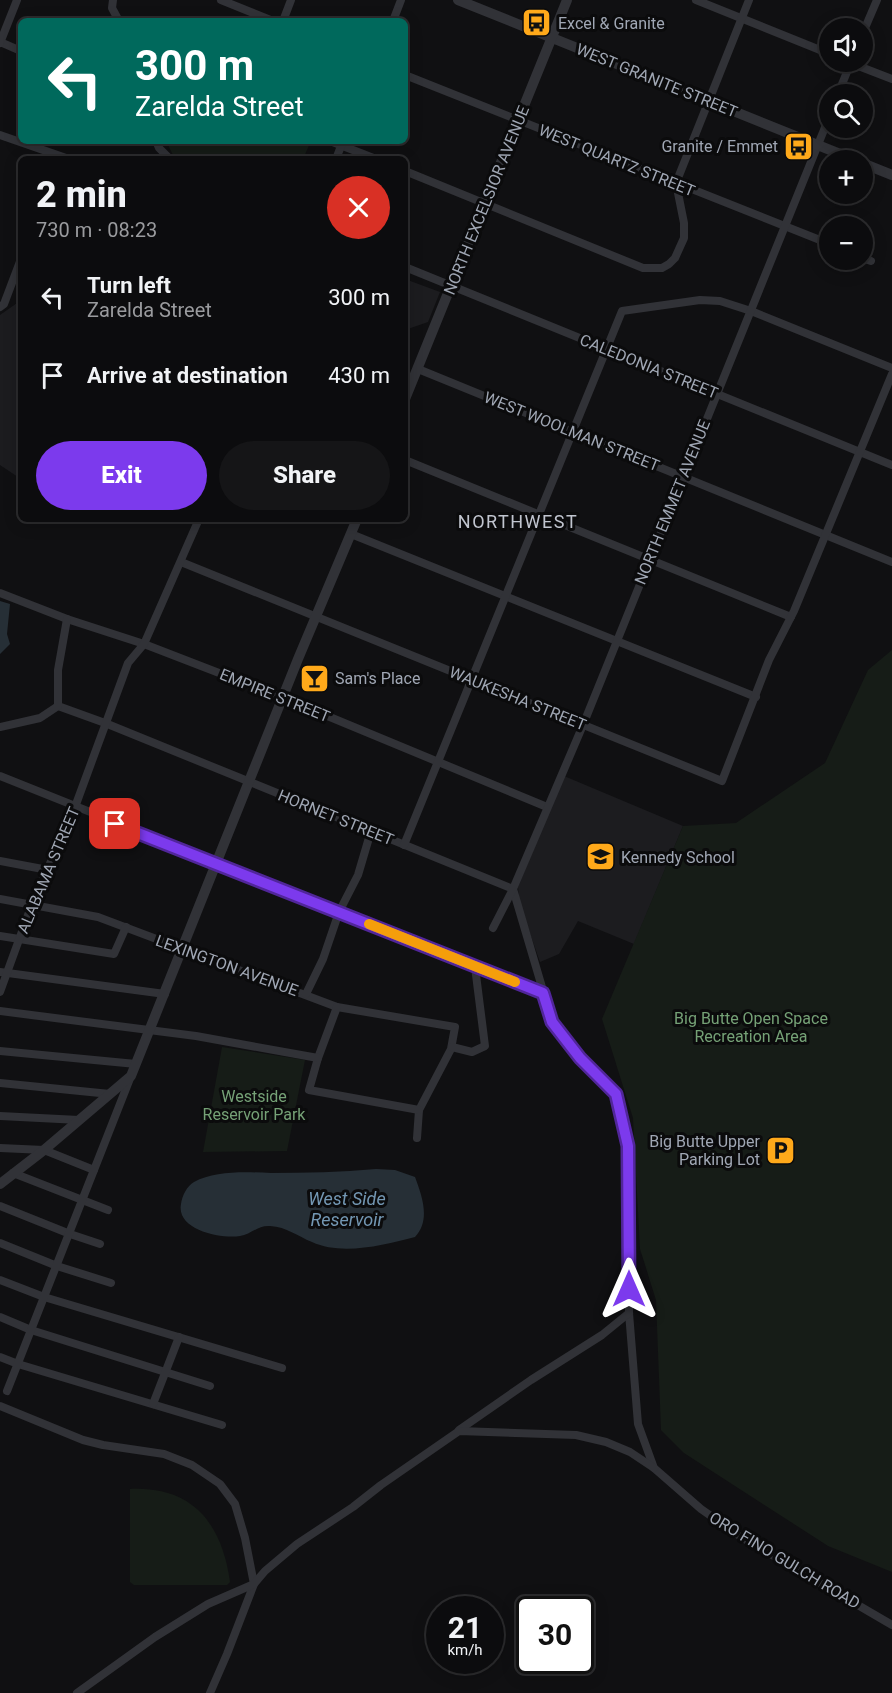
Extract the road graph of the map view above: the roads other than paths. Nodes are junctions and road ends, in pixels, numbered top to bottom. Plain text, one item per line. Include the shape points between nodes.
1 (17, 0) edge
2 (113, 0) edge
3 (221, 0) edge
4 (291, 0) edge
5 (401, 0) edge
6 (458, 0) edge
7 (567, 0) edge
8 (696, 0) edge
9 (749, 0) edge
10 (877, 0) edge
11 (117, 18) edge
12 (266, 18) edge
13 (284, 18) edge
14 (394, 18) edge
15 (869, 18) edge
16 (741, 19) junction
17 (552, 38) junction
18 (0, 42) edge
19 (18, 50) edge
20 (819, 50) edge
21 (873, 72) edge
22 (408, 76) edge
23 (892, 80) edge
24 (708, 100) junction
25 (518, 121) junction
26 (0, 135) edge
27 (820, 138) edge
28 (18, 142) edge
29 (25, 144) edge
30 (158, 144) edge
31 (344, 144) edge
32 (817, 145) junction
33 (830, 150) edge
34 (58, 156) edge
35 (167, 156) edge
36 (370, 156) edge
37 (873, 168) edge
38 (408, 172) edge
39 (892, 175) edge
40 (676, 183) junction
41 (485, 203) junction
42 (785, 226) junction
43 (819, 240) edge
44 (408, 268) edge
45 (18, 270) edge
46 (451, 286) junction
47 (0, 307) edge
48 (751, 311) junction
49 (606, 349) junction
50 (892, 368) edge
51 (418, 369) junction
52 (892, 374) edge
53 (408, 392) edge
54 (716, 393) junction
55 (573, 432) junction
56 (861, 452) junction
57 (408, 461) edge
58 (892, 465) edge
59 (682, 476) junction
60 (540, 514) junction
61 (198, 522) edge
62 (356, 522) edge
63 (351, 534) junction
64 (827, 535) junction
65 (649, 559) junction
66 (181, 562) junction
67 (892, 562) edge
68 (0, 593) edge
69 (506, 597) junction
70 (316, 615) junction
71 (791, 617) junction
72 (67, 619) junction
73 (616, 642) junction
74 (144, 644) junction
75 (472, 680) junction
76 (756, 697) junction
77 (284, 698) junction
78 (58, 706) junction
79 (105, 723) junction
80 (583, 725) junction
81 (0, 727) edge
82 (438, 763) junction
83 (0, 776) edge
84 (249, 782) junction
85 (75, 807) junction
86 (547, 807) junction
87 (371, 831) junction
88 (404, 845) junction
89 (0, 861) edge
90 (217, 864) junction
91 (48, 870) junction
92 (513, 889) junction
93 (0, 899) edge
94 (32, 904) junction
95 (339, 912) junction
96 (126, 927) junction
97 (493, 928) dead end
98 (0, 936) edge
99 (19, 939) junction
100 (182, 948) junction
101 (475, 967) junction
102 (4, 973) edge
103 (0, 992) edge
104 (543, 993) junction
105 (165, 994) junction
106 (306, 994) junction
107 (337, 1007) junction
108 (0, 1011) edge
109 (150, 1030) junction
110 (452, 1047) junction
111 (0, 1051) edge
112 (318, 1058) junction
113 (136, 1064) junction
114 (131, 1076) junction
115 (0, 1083) edge
116 (110, 1094) junction
117 (419, 1110) junction
118 (0, 1116) edge
119 (79, 1120) junction
120 (417, 1138) dead end
121 (0, 1148) edge
122 (44, 1150) junction
123 (94, 1170) junction
124 (13, 1173) junction
125 (1, 1183) edge
126 (83, 1200) junction
127 (0, 1206) edge
128 (108, 1210) dead end
129 (70, 1234) junction
130 (0, 1243) edge
131 (100, 1244) dead end
132 (57, 1266) junction
133 (0, 1280) edge
134 (111, 1283) dead end
135 (44, 1298) junction
136 (629, 1313) junction
137 (0, 1317) edge
138 (31, 1330) junction
139 (178, 1337) junction
140 (0, 1357) edge
141 (18, 1364) junction
142 (282, 1368) dead end
143 (165, 1372) junction
144 (210, 1386) dead end
145 (7, 1391) dead end
146 (153, 1404) junction
147 (0, 1406) edge
148 (222, 1425) dead end
149 (459, 1431) junction
150 (654, 1468) junction
151 (254, 1584) junction
152 (892, 1625) edge
153 (77, 1693) edge
154 (210, 1693) edge

1 - 18 street
2 - 11 street
3 - 12 street
4 - 13 street
5 - 14 street
6 - 17 street, WEST GRANITE STREET
7 - 17 street, NORTH EXCELSIOR AVENUE
8 - 16 street
9 - 16 street
10 - 15 street
16 - 20 street
16 - 24 street
17 - 24 street, WEST GRANITE STREET
17 - 25 street, NORTH EXCELSIOR AVENUE
18 - 19 street
21 - 23 street
22 - 25 street, WEST QUARTZ STREET
24 - 32 street, WEST GRANITE STREET
24 - 40 street
25 - 40 street, WEST QUARTZ STREET
25 - 41 street, NORTH EXCELSIOR AVENUE
26 - 28 street
27 - 32 street, NORTH EMMET AVENUE
29 - 34 street
30 - 35 street
31 - 36 street
32 - 33 street, WEST GRANITE STREET
32 - 42 street, NORTH EMMET AVENUE
37 - 39 street
38 - 41 street
40 - 41 street via 684,238 675,258 662,268 643,268
40 - 42 street, WEST QUARTZ STREET
41 - 46 street, NORTH EXCELSIOR AVENUE
42 - 43 street, WEST QUARTZ STREET
42 - 48 street, NORTH EMMET AVENUE
44 - 46 street, CALEDONIA STREET
45 - 47 street
46 - 49 street, CALEDONIA STREET
46 - 51 street, NORTH EXCELSIOR AVENUE
48 - 49 street via 712,300 622,311
48 - 50 street
48 - 54 street, NORTH EMMET AVENUE
49 - 54 street, CALEDONIA STREET
49 - 55 street
51 - 53 street, NORTH EXCELSIOR AVENUE
51 - 55 street, WEST WOOLMAN STREET
52 - 56 street
54 - 56 street, CALEDONIA STREET
54 - 59 street, NORTH EMMET AVENUE
55 - 59 street, WEST WOOLMAN STREET
55 - 60 street
56 - 58 street, CALEDONIA STREET
56 - 64 street
57 - 60 street
59 - 64 street, WEST WOOLMAN STREET
59 - 65 street, NORTH EMMET AVENUE
60 - 65 street
60 - 69 street
61 - 66 street, ALABAMA STREET
62 - 63 street
63 - 69 street
63 - 70 street
64 - 67 street, WEST WOOLMAN STREET
64 - 71 street
65 - 71 street
65 - 73 street, NORTH EMMET AVENUE
66 - 70 street, WAUKESHA STREET
66 - 74 street, ALABAMA STREET
68 - 72 street, EMPIRE STREET
69 - 73 street
69 - 75 street
70 - 75 street, WAUKESHA STREET
70 - 77 street
71 - 76 street via 770,657
72 - 74 street, EMPIRE STREET
72 - 78 street via 58,670
73 - 76 street
73 - 80 street, NORTH EMMET AVENUE
74 - 77 street, EMPIRE STREET
74 - 79 street, ALABAMA STREET via 128,663
75 - 80 street, WAUKESHA STREET
75 - 82 street
76 - 80 street, WAUKESHA STREET via 722,781
77 - 82 street, EMPIRE STREET
77 - 84 street
78 - 79 street, HORNET STREET
78 - 81 street via 40,718
79 - 84 street, HORNET STREET
79 - 85 street, ALABAMA STREET
80 - 86 street, NORTH EMMET AVENUE
82 - 86 street, EMPIRE STREET
82 - 88 street
83 - 85 street
84 - 87 street, HORNET STREET
84 - 90 street
85 - 90 street
85 - 91 street, ALABAMA STREET
86 - 92 street, NORTH EMMET AVENUE
87 - 88 street, HORNET STREET
87 - 95 street via 358,875
88 - 92 street, HORNET STREET
89 - 91 street
90 - 95 street
90 - 100 street
91 - 94 street, ALABAMA STREET
92 - 97 street, NORTH EMMET AVENUE
92 - 104 street
93 - 94 street, LEXINGTON AVENUE
94 - 96 street, LEXINGTON AVENUE via 98,917
94 - 99 street, ALABAMA STREET
95 - 101 street
95 - 106 street
96 - 99 street via 114,954
96 - 100 street, LEXINGTON AVENUE
98 - 99 street
99 - 102 street, ALABAMA STREET
100 - 105 street
100 - 106 street, LEXINGTON AVENUE
101 - 104 street
101 - 110 street via 485,1046 472,1052
102 - 103 street, ALABAMA STREET
102 - 105 street
104 - 136 street, ORO FINO GULCH ROAD via 552,1022 616,1094 628,1146
105 - 109 street
106 - 107 street, LEXINGTON AVENUE
107 - 110 street, LEXINGTON AVENUE via 455,1027
107 - 112 street
108 - 109 street
109 - 112 street
109 - 113 street
110 - 117 street
111 - 113 street
112 - 117 street via 309,1089
113 - 114 street
114 - 116 street
114 - 123 street
115 - 116 street
116 - 119 street
117 - 120 street
118 - 119 street
119 - 122 street
121 - 122 street
122 - 123 street
122 - 124 street
123 - 126 street
124 - 125 street
124 - 126 street
126 - 128 street
126 - 129 street
127 - 129 street
129 - 131 street
129 - 132 street
130 - 132 street
132 - 134 street
132 - 135 street
133 - 135 street
135 - 138 street
135 - 139 street
136 - 149 street
136 - 150 street, ORO FINO GULCH ROAD via 638,1424
137 - 138 street
138 - 141 street
138 - 143 street
139 - 142 street
139 - 143 street
140 - 141 street
141 - 145 street
141 - 146 street
143 - 144 street
143 - 146 street
146 - 148 street
147 - 151 street via 83,1440 164,1454 192,1465 220,1484 235,1504
149 - 150 street via 576,1436 606,1442
149 - 151 street via 297,1544
150 - 152 street, ORO FINO GULCH ROAD via 741,1537
151 - 153 street via 208,1604
151 - 154 street

